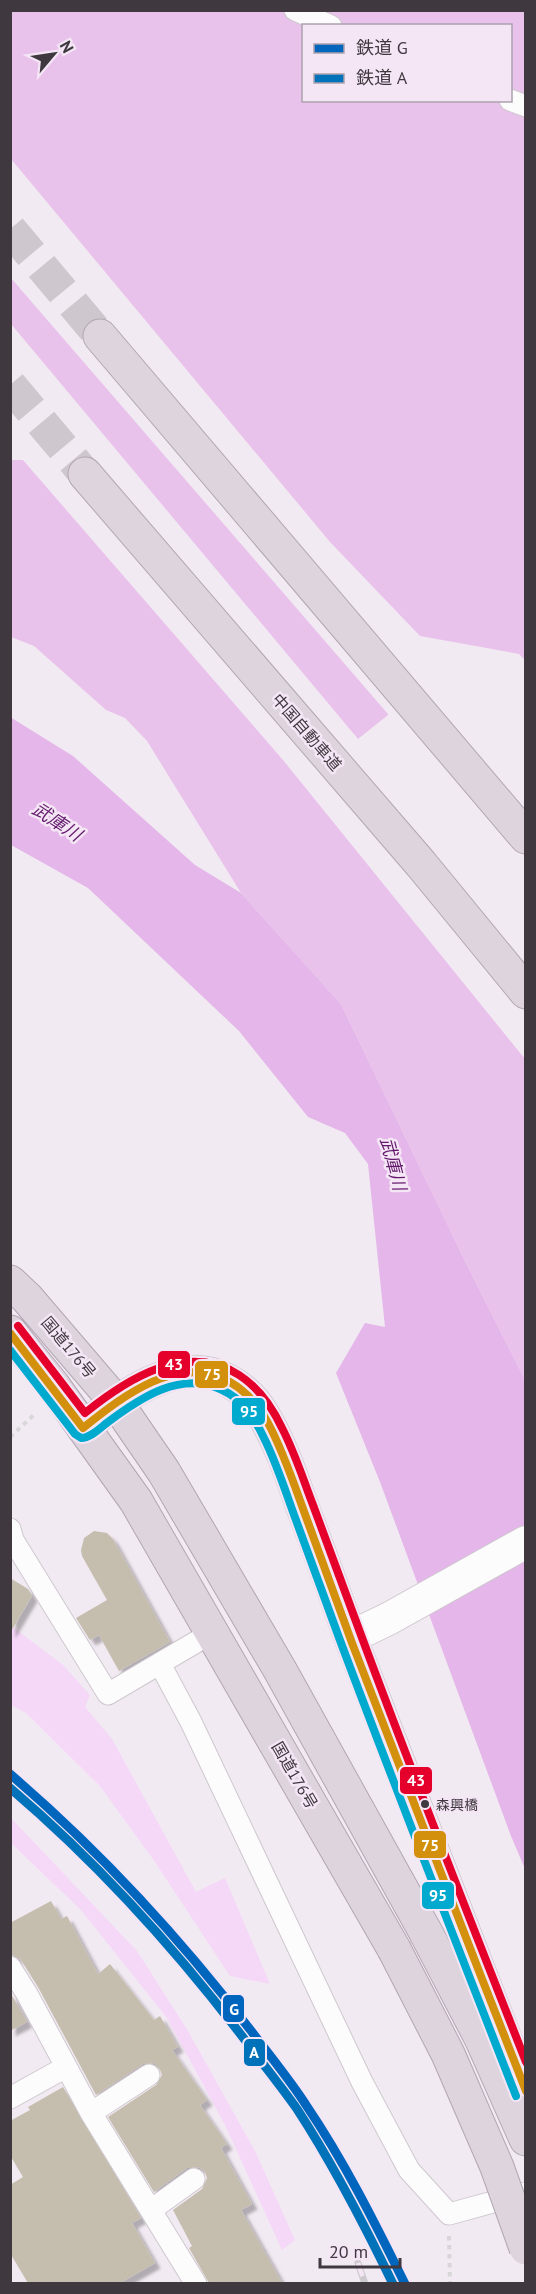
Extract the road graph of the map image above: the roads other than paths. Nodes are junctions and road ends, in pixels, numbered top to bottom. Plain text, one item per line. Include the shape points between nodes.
1 (295, 10) edge
2 (327, 24) edge
3 (100, 336) tunnel mouth
4 (85, 474) tunnel mouth
5 (525, 837) edge
6 (525, 992) edge
7 (10, 1282) edge
8 (10, 1332) edge
9 (116, 1402) junction
10 (83, 1428) junction
11 (10, 1529) edge
12 (525, 1542) edge
13 (213, 1632) junction
14 (351, 1637) junction
15 (160, 1664) junction
16 (10, 1967) edge
17 (66, 2067) junction
18 (149, 2075) dead end
19 (525, 2092) edge
20 (10, 2098) edge
21 (91, 2113) junction
22 (525, 2139) edge
23 (194, 2179) dead end
24 (525, 2193) edge
25 (151, 2210) junction
26 (525, 2248) edge
27 (196, 2283) edge

1 - 2 street
3 - 5 highway
4 - 6 highway, 中国自動車道 via 421,864
7 - 9 highway, 国道176号
8 - 10 highway, 国道176号
9 - 10 street
9 - 14 street via 158,1379 187,1373 211,1373 244,1390 260,1410 290,1472
9 - 22 highway, 国道176号 via 164,1472 274,1660 425,1931 481,2038
10 - 13 highway, 国道176号 via 136,1501
11 - 15 street via 13,1540 108,1694
12 - 14 street
13 - 15 street
13 - 26 highway, 国道176号, bridge via 394,1950 457,2074 497,2167
14 - 19 street
15 - 24 street via 408,2170 449,2214
16 - 17 street
17 - 20 street
17 - 21 street
18 - 21 street
21 - 25 street
23 - 25 street
25 - 27 street

